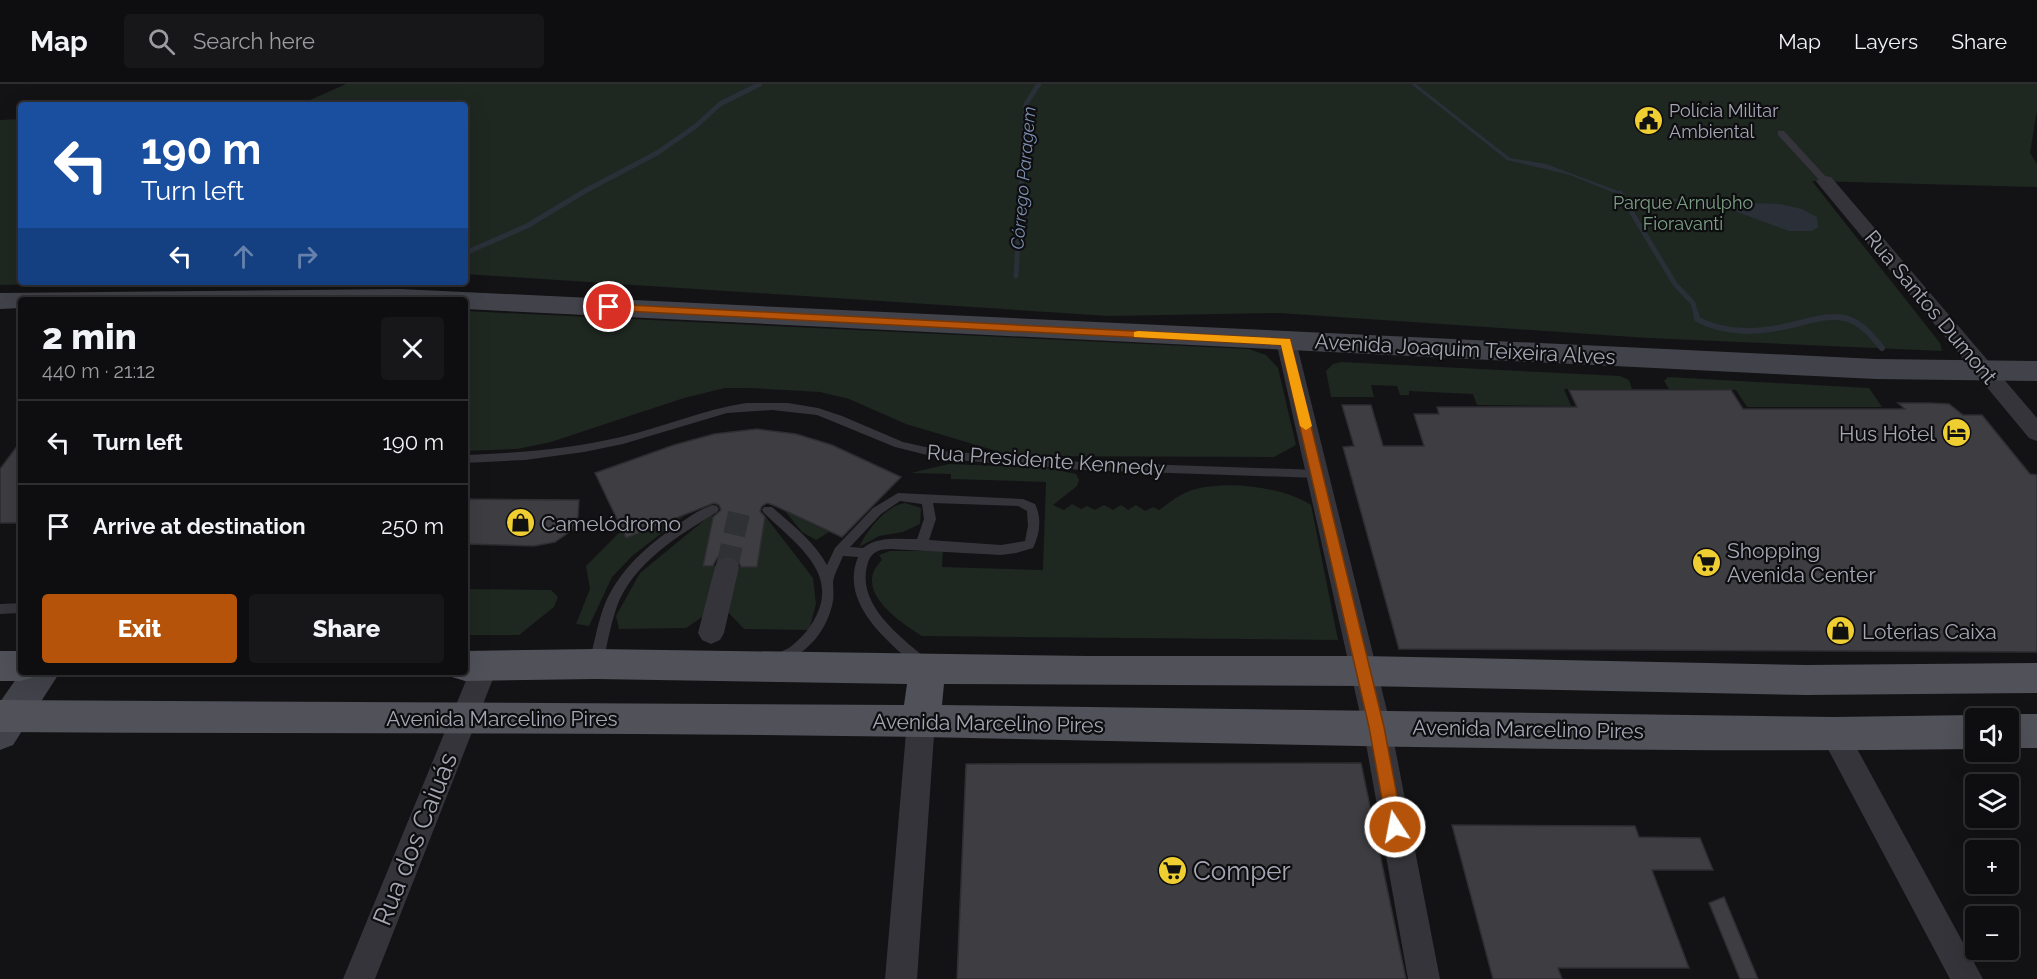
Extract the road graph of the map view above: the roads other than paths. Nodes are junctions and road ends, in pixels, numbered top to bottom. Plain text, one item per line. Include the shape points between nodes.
1 (1782, 133) dead end
2 (1825, 181) joint
3 (0, 300) edge
4 (18, 300) edge
5 (468, 301) edge
6 (1286, 341) junction
7 (1986, 371) junction
8 (2037, 371) edge
9 (2037, 433) edge
10 (468, 459) edge
11 (1318, 474) junction
12 (923, 496) junction
13 (713, 509) dead end
14 (768, 510) dead end
15 (921, 543) junction
16 (840, 551) junction
17 (866, 553) junction
18 (727, 567) tunnel mouth
19 (827, 582) junction
20 (18, 608) edge
21 (0, 609) edge
22 (711, 633) dead end
23 (596, 664) junction
24 (0, 666) edge
25 (18, 666) edge
26 (475, 666) edge
27 (759, 666) junction
28 (928, 668) junction
29 (1363, 671) junction
30 (40, 675) edge
31 (2037, 678) edge
32 (464, 717) junction
33 (921, 721) junction
34 (4, 722) edge
35 (1377, 727) junction
36 (2037, 731) edge
37 (1965, 732) edge
38 (2019, 732) edge
39 (1834, 734) junction
40 (359, 979) edge
41 (901, 979) edge
42 (1424, 979) edge
43 (1967, 979) edge

1 - 2 lane
2 - 7 street, Rua Santos Dumont
3 - 4 main road
5 - 6 main road, Avenida Joaquim Teixeira Alves
6 - 7 main road, Avenida Joaquim Teixeira Alves
6 - 11 street
7 - 8 main road, Avenida Joaquim Teixeira Alves
7 - 9 street, Rua Santos Dumont
10 - 11 lane, Rua Presidente Kennedy via 509,459 574,451 625,440 722,410 773,406 825,414 902,446 950,457
11 - 29 street
12 - 15 lane via 931,509 928,533
12 - 15 lane via 1018,502 1031,507 1034,513 1032,539 1023,548 996,550
12 - 16 lane via 898,497 886,502
13 - 23 lane via 658,545 630,574 610,606
14 - 19 lane via 819,560
15 - 17 lane via 884,544
16 - 17 lane
16 - 19 lane
17 - 28 lane via 858,582 863,603
18 - 22 street
19 - 27 lane via 825,615 810,637 792,654
20 - 21 lane
23 - 26 main road
23 - 27 main road
24 - 25 main road
26 - 32 street, Rua dos Caiuás
27 - 28 main road
28 - 29 main road
28 - 33 main road
29 - 31 main road via 1806,680
29 - 35 street
30 - 34 main road
32 - 33 main road, Avenida Marcelino Pires
32 - 34 main road, Avenida Marcelino Pires
32 - 40 street, Rua dos Caiuás
33 - 35 main road, Avenida Marcelino Pires
33 - 41 street
35 - 39 main road, Avenida Marcelino Pires
35 - 42 street
36 - 38 main road
37 - 39 main road, Avenida Marcelino Pires
39 - 43 street

